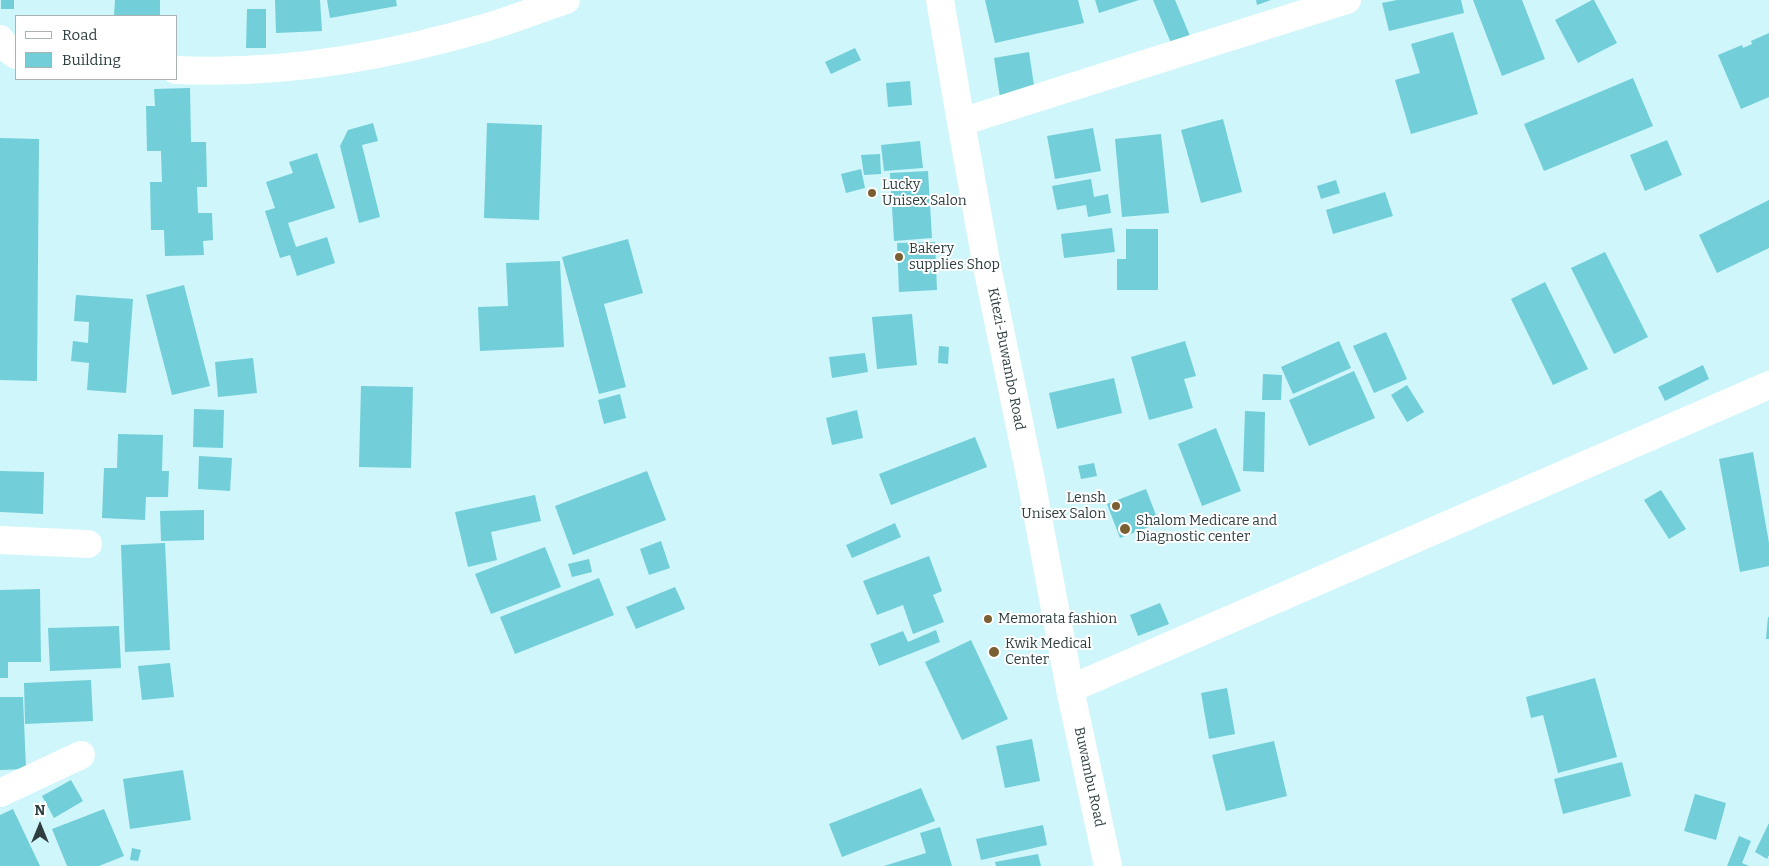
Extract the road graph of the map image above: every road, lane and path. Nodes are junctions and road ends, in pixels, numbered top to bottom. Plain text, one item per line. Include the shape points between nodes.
1 (566, 0) edge
2 (940, 0) edge
3 (1347, 0) edge
4 (0, 39) edge
5 (15, 54) edge
6 (178, 70) edge
7 (960, 122) junction
8 (1769, 385) edge
9 (0, 540) edge
10 (88, 544) dead end
11 (1070, 689) junction
12 (81, 755) dead end
13 (0, 793) edge
14 (1108, 866) edge

1 - 6 street via 484,28 380,54 293,67 220,72
2 - 7 street, Kitezi-Buwambo Road
3 - 7 street
4 - 5 street
7 - 11 street, Kitezi-Buwambo Road
8 - 11 street
9 - 10 street
11 - 14 street, Buwambu Road
12 - 13 street

